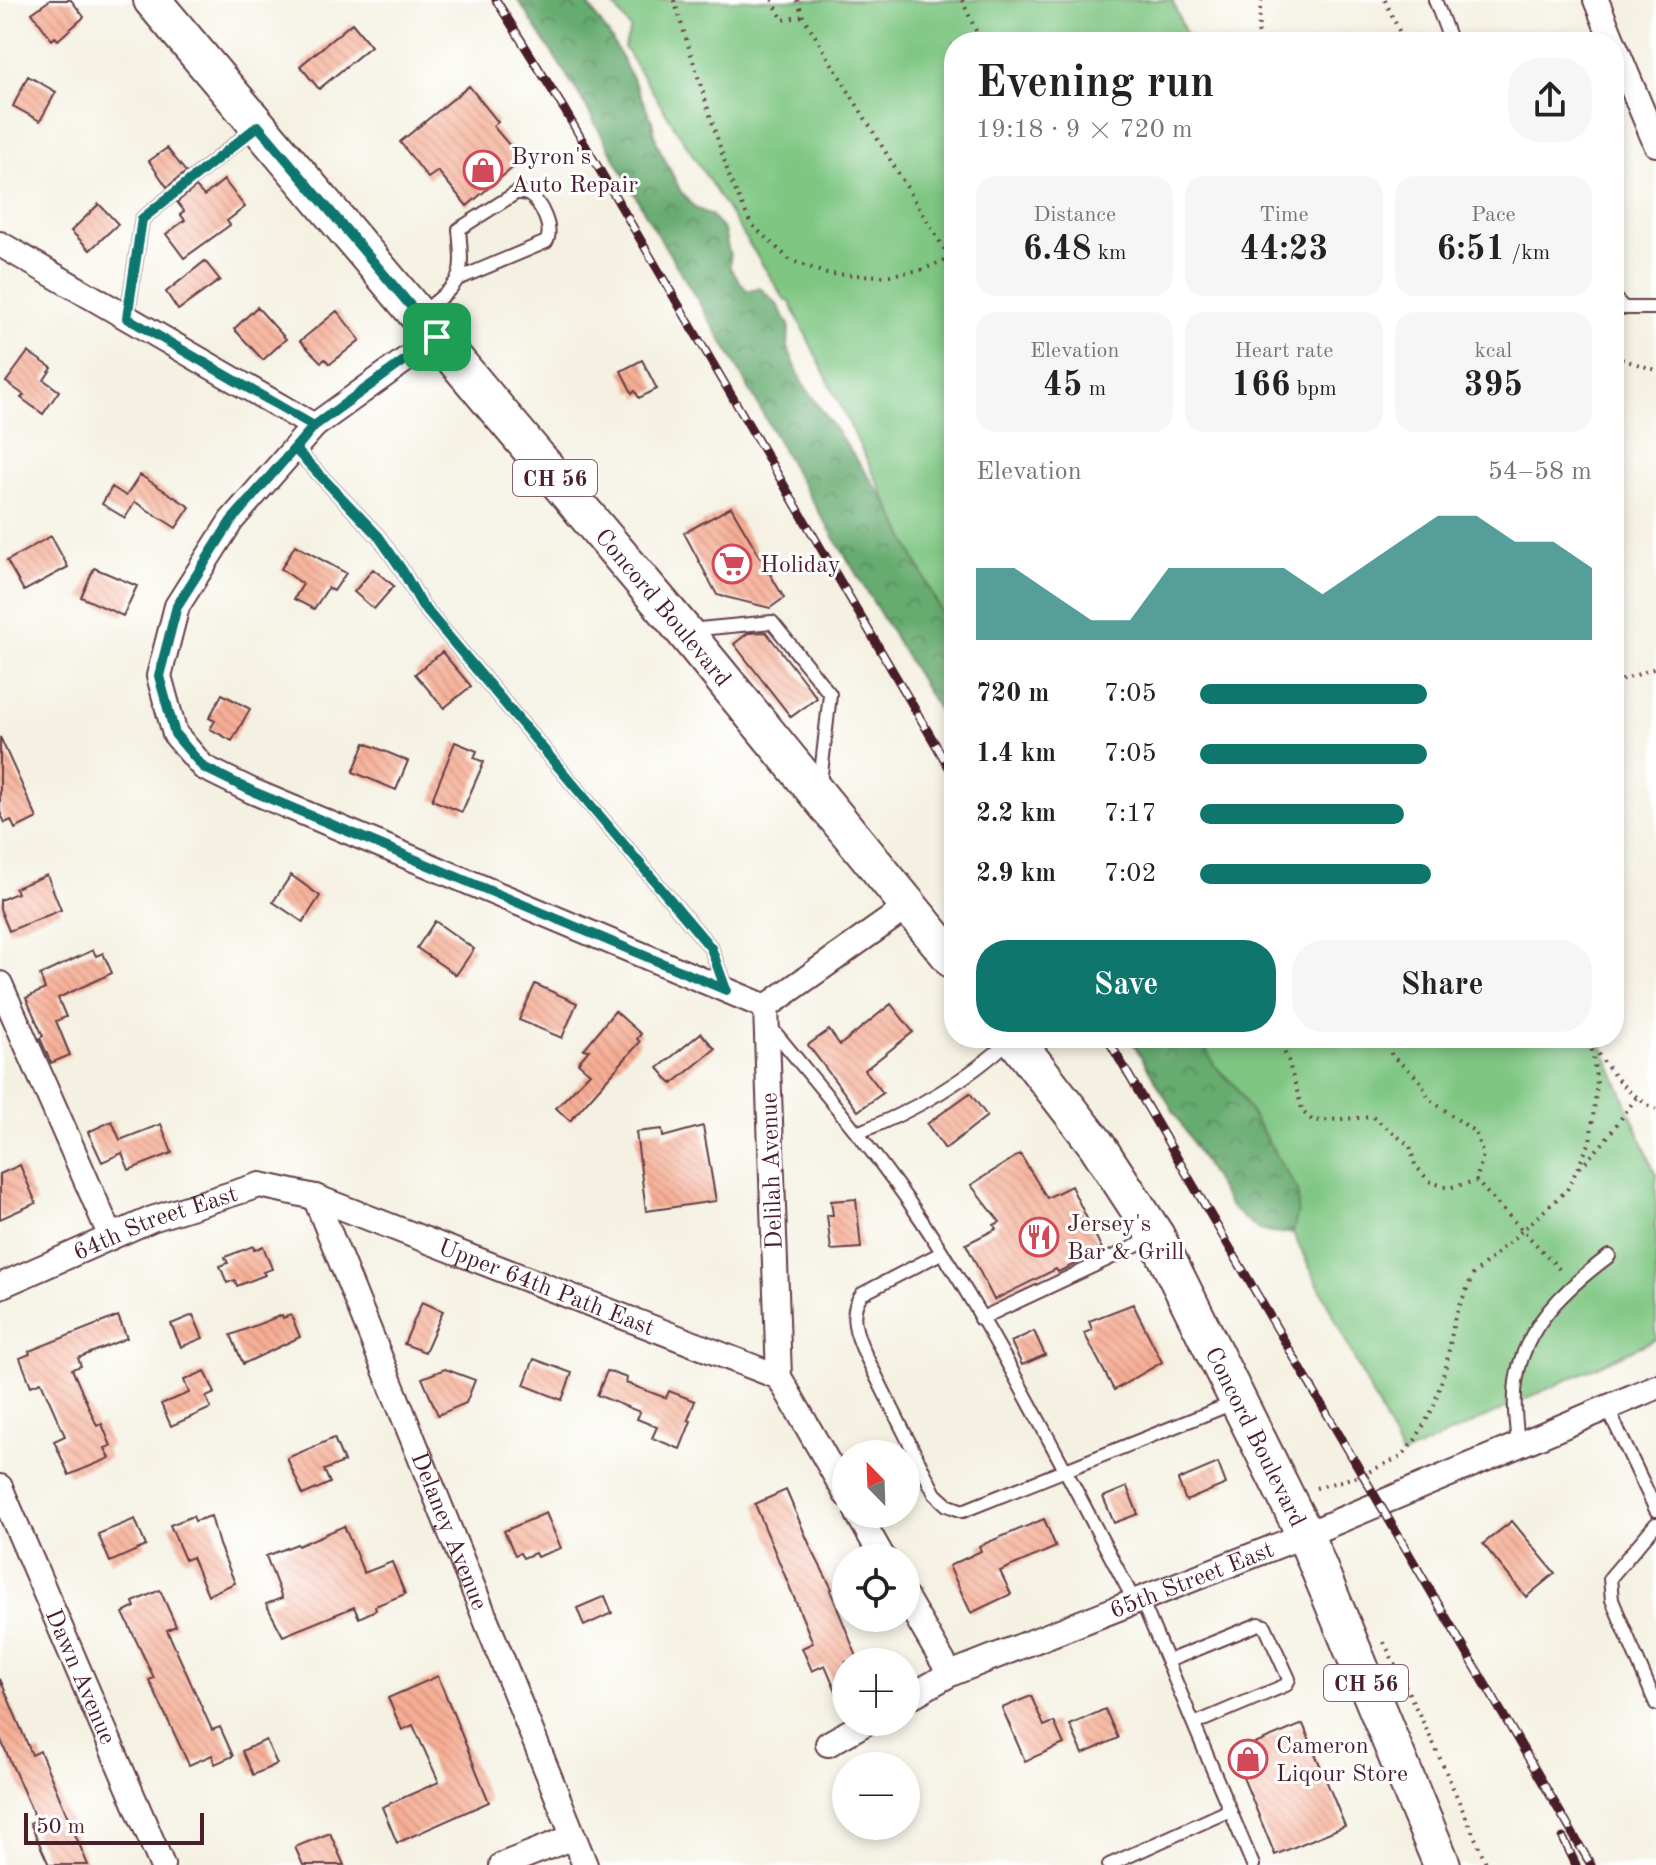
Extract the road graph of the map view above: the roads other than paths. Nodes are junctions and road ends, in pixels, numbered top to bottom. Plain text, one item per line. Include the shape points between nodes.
1 (152, 0) edge
2 (1435, 0) edge
3 (1596, 0) edge
4 (1447, 32) edge
5 (1609, 32) edge
6 (1624, 67) edge
7 (258, 126) junction
8 (1656, 144) edge
9 (0, 244) edge
10 (458, 279) junction
11 (1624, 308) edge
12 (1656, 308) edge
13 (127, 318) junction
14 (428, 327) junction
15 (314, 426) junction
16 (295, 449) junction
17 (683, 630) junction
18 (818, 794) junction
19 (910, 905) junction
20 (944, 948) edge
21 (0, 984) edge
22 (726, 990) junction
23 (766, 1015) junction
24 (1002, 1048) edge
25 (1022, 1048) edge
26 (857, 1133) junction
27 (315, 1197) junction
28 (1156, 1236) junction
29 (111, 1237) junction
30 (941, 1253) junction
31 (1609, 1256) dead end
32 (0, 1286) edge
33 (980, 1319) junction
34 (779, 1377) junction
35 (1656, 1387) edge
36 (1239, 1401) junction
37 (1607, 1407) junction
38 (1518, 1444) junction
39 (832, 1470) edge
40 (1063, 1470) junction
41 (0, 1487) edge
42 (1656, 1510) edge
43 (1656, 1524) edge
44 (1305, 1535) junction
45 (1138, 1600) junction
46 (920, 1622) edge
47 (1168, 1661) junction
48 (950, 1674) junction
49 (920, 1691) edge
50 (1656, 1704) edge
51 (1194, 1724) junction
52 (842, 1736) edge
53 (828, 1744) dead end
54 (1230, 1810) junction
55 (573, 1837) junction
56 (1436, 1863) edge
57 (162, 1865) edge
58 (502, 1865) edge
59 (585, 1865) edge
60 (1109, 1865) edge
61 (1253, 1865) edge

1 - 7 main road, Concord Boulevard / CH 56
2 - 4 lane
3 - 5 street
6 - 8 street
7 - 13 lane via 142,219
7 - 14 main road, Concord Boulevard / CH 56
9 - 13 street
10 - 10 lane via 459,229 516,193 531,196 549,225 546,242
10 - 14 lane
11 - 12 lane
13 - 15 street
14 - 15 street
14 - 17 main road, Concord Boulevard / CH 56
15 - 16 street
16 - 22 lane via 379,537 422,605 711,948
16 - 22 street via 231,521 177,606 159,676 175,734 203,767 252,791
17 - 18 main road, Concord Boulevard / CH 56
17 - 18 lane via 772,622 830,694
18 - 19 main road, Concord Boulevard / CH 56
19 - 20 main road, Concord Boulevard / CH 56
19 - 23 street
21 - 29 street
22 - 23 street
23 - 26 lane
23 - 34 street, Delilah Avenue
24 - 26 lane via 926,1102
25 - 28 main road, Concord Boulevard / CH 56 via 1096,1144
26 - 30 lane
27 - 29 street, 64th Street East via 260,1185
27 - 34 street, Upper 64th Path East
27 - 55 street, Delaney Avenue
28 - 33 lane
28 - 36 main road, Concord Boulevard / CH 56
29 - 32 street, 64th Street East
30 - 33 lane
30 - 40 lane via 862,1294 854,1312 858,1337 935,1494 963,1511
31 - 38 lane via 1558,1298 1523,1354 1516,1382
33 - 40 lane
34 - 39 street, Delilah Avenue
35 - 37 street, 65th Street East
36 - 40 lane
36 - 44 main road, Concord Boulevard / CH 56
37 - 38 street, 65th Street East
37 - 42 lane
38 - 44 street, 65th Street East
40 - 45 lane
41 - 57 street, Dawn Avenue
43 - 50 lane via 1610,1578 1612,1600
44 - 45 street, 65th Street East
44 - 56 main road, Concord Boulevard / CH 56
45 - 47 lane
45 - 48 street, 65th Street East
46 - 48 street
47 - 51 lane
47 - 51 lane via 1259,1624 1265,1626 1289,1679 1286,1685
48 - 49 street, 65th Street East
51 - 54 lane
52 - 53 street
54 - 60 lane
54 - 61 lane
55 - 58 street
55 - 59 street, Delaney Avenue

